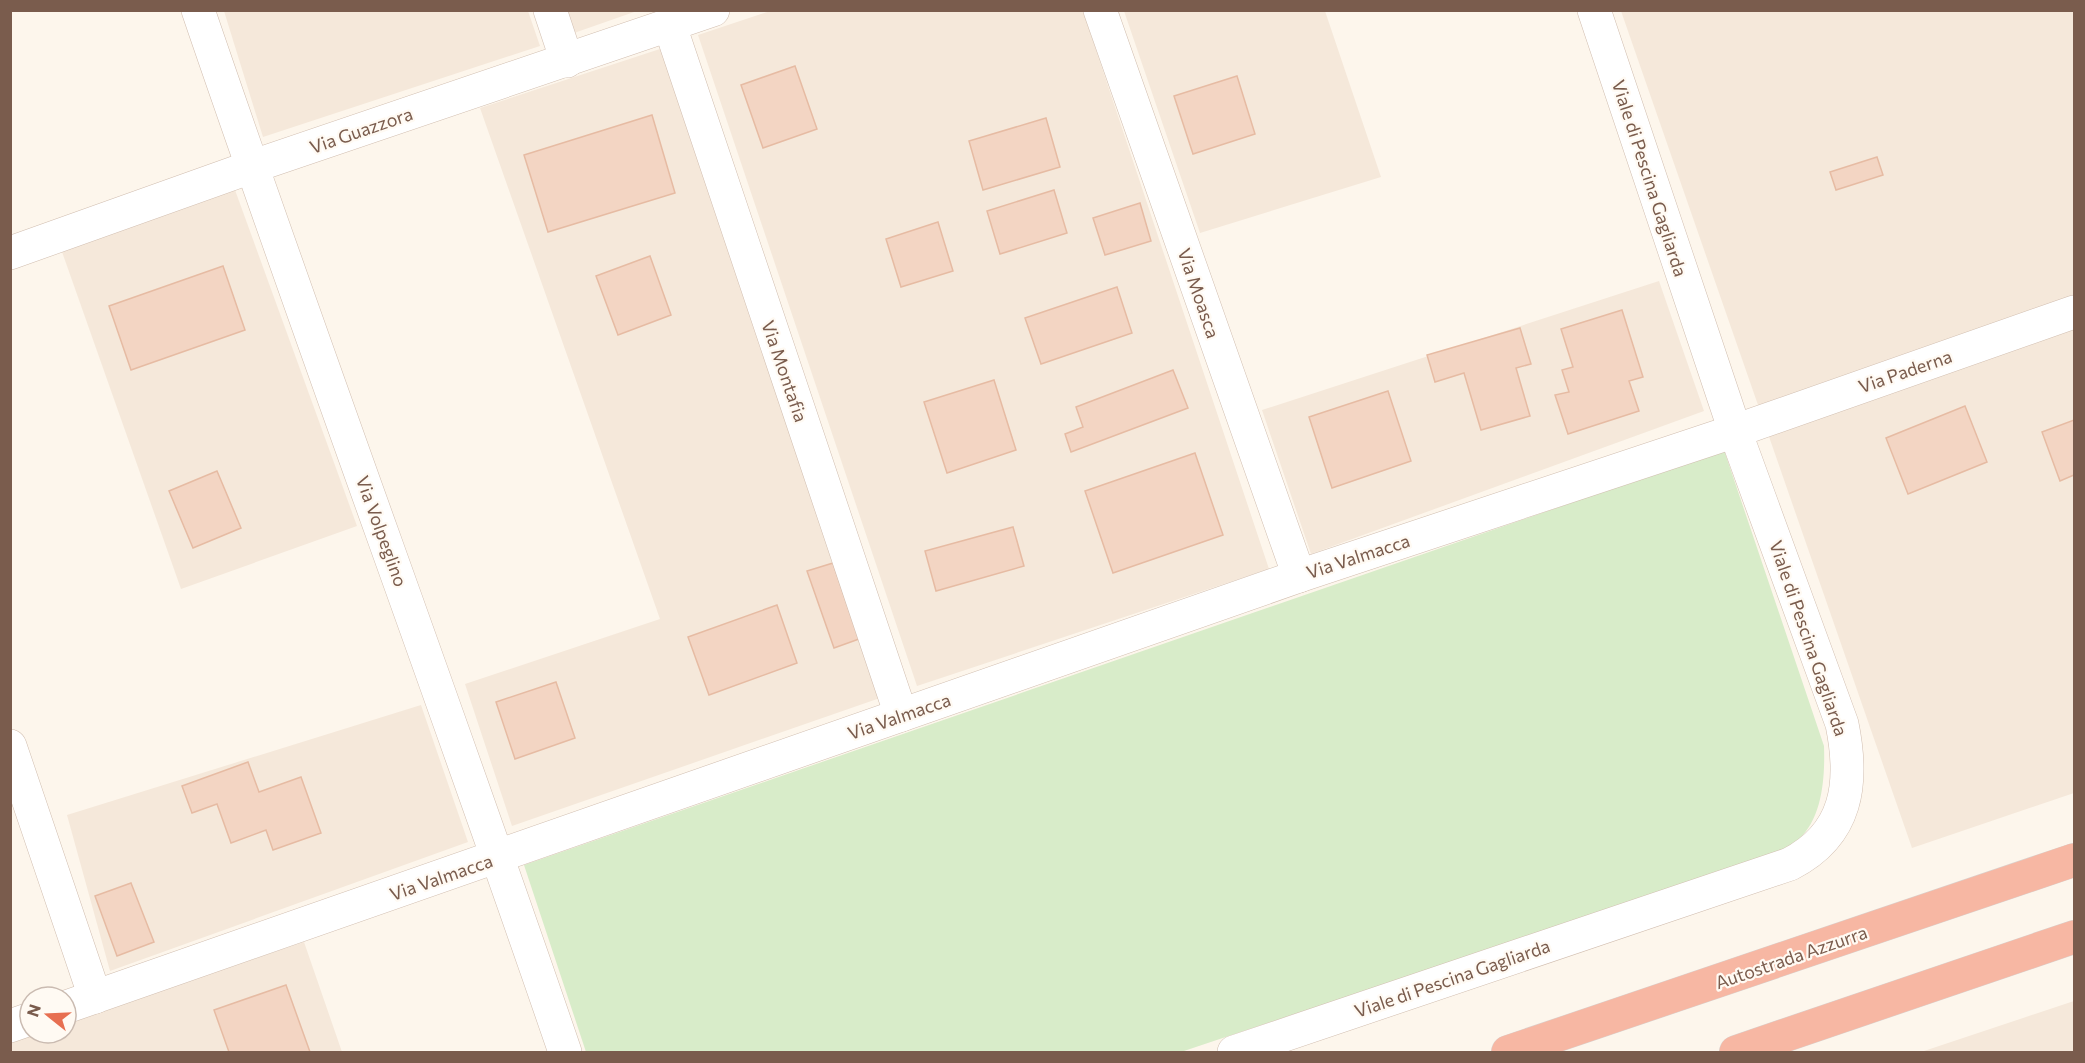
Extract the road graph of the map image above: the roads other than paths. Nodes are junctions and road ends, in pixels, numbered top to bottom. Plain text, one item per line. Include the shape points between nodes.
1 (198, 10) edge
2 (550, 10) edge
3 (713, 10) edge
4 (1100, 10) edge
5 (1599, 12) edge
6 (670, 26) junction
7 (567, 61) junction
8 (251, 167) junction
9 (10, 254) edge
10 (2074, 312) edge
11 (1735, 431) junction
12 (1299, 576) junction
13 (901, 715) junction
14 (10, 746) edge
15 (498, 857) junction
16 (2074, 860) edge
17 (2074, 937) edge
18 (80, 1002) edge
19 (565, 1053) edge
20 (1234, 1053) edge
21 (1508, 1053) edge
22 (1736, 1053) edge

1 - 8 street, Via Volpeglino
2 - 7 street
3 - 6 street, Via Guazzora
4 - 12 street, Via Moasca
5 - 11 street, Viale di Pescina Gagliarda
6 - 7 street, Via Guazzora
6 - 13 street, Via Montafia
7 - 8 street, Via Guazzora
8 - 9 street, Via Guazzora
8 - 15 street, Via Volpeglino
10 - 11 street, Via Paderna
11 - 12 street, Via Valmacca
11 - 20 street, Viale di Pescina Gagliarda via 1842,724 1847,782 1840,811 1828,832 1790,864
12 - 13 street, Via Valmacca
13 - 15 street, Via Valmacca
14 - 18 street
15 - 18 street, Via Valmacca
15 - 19 street, Via Volpeglino
16 - 21 highway, Autostrada Azzurra
17 - 22 highway

